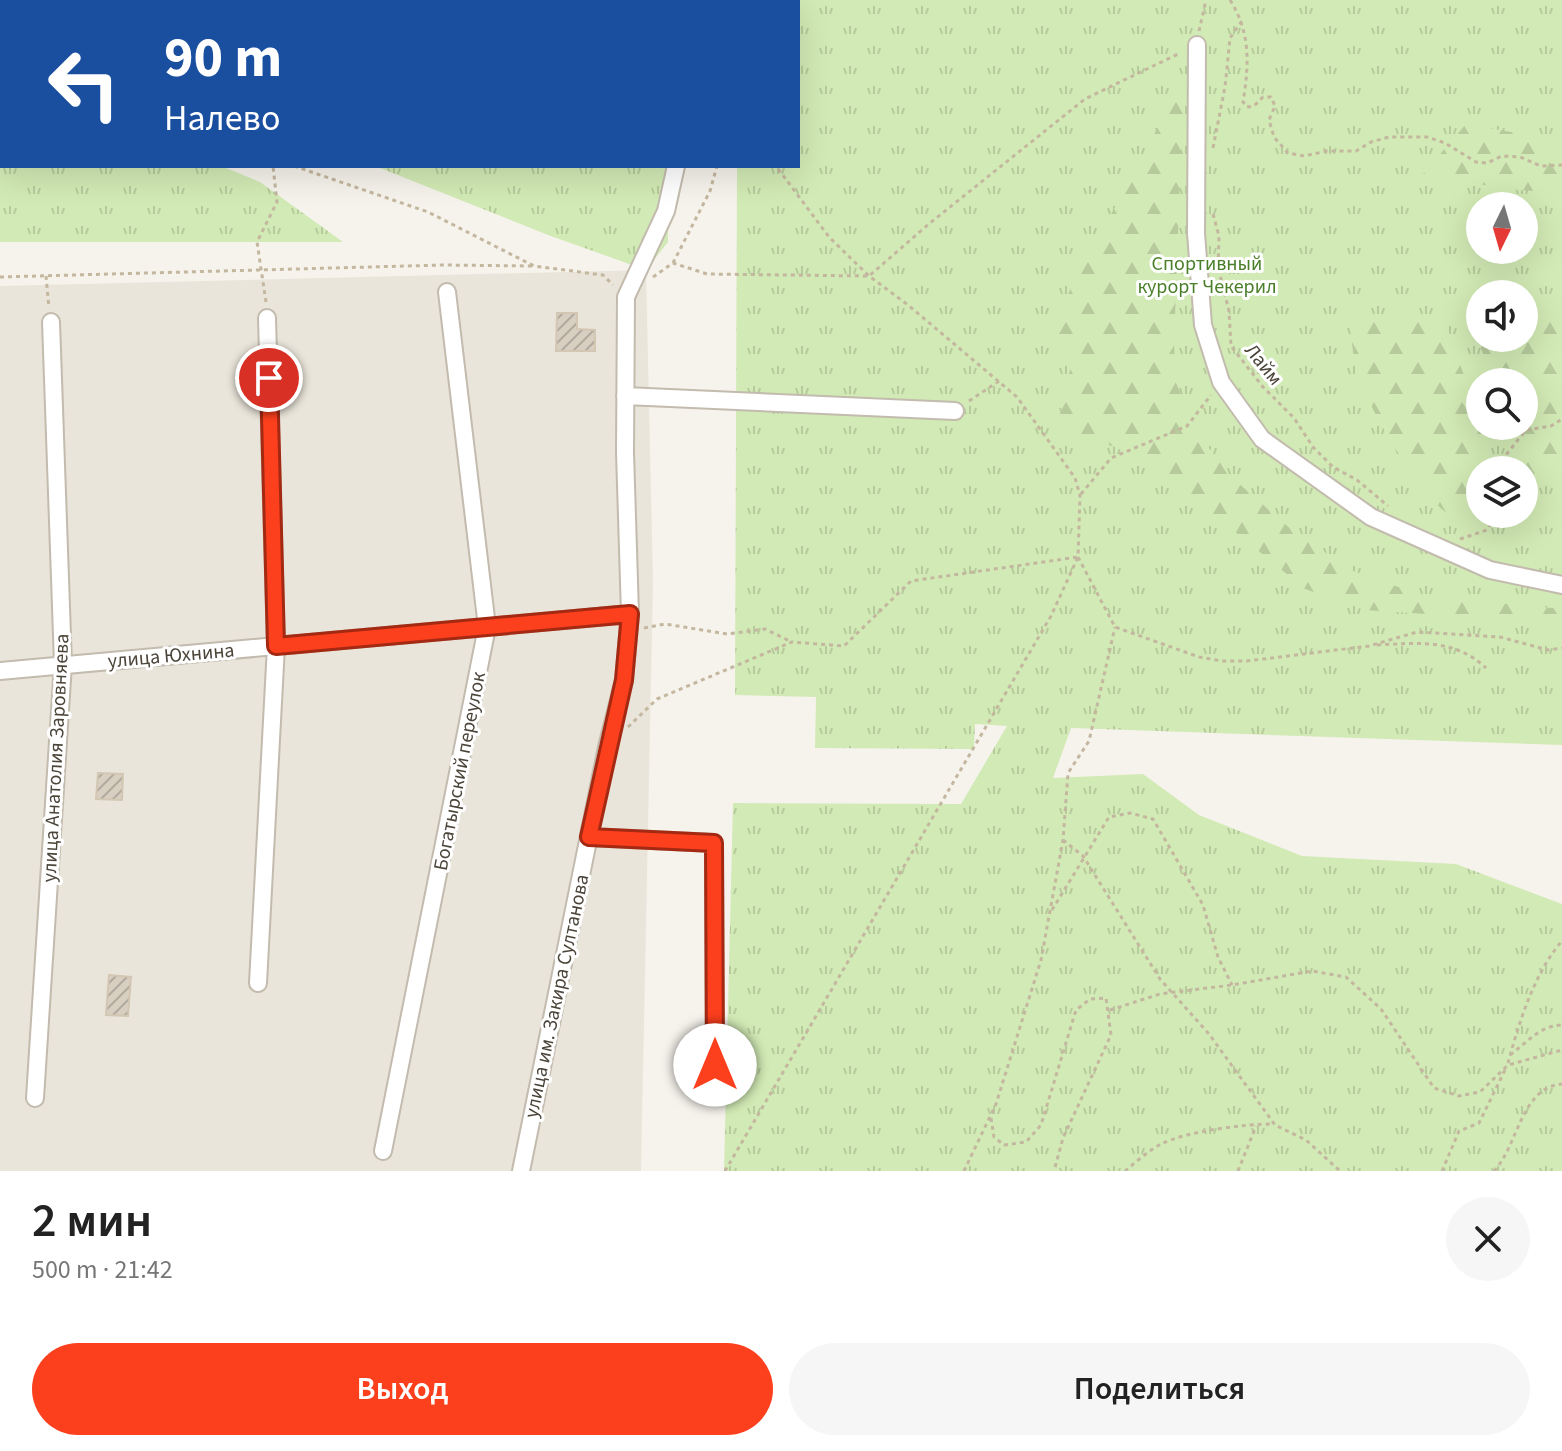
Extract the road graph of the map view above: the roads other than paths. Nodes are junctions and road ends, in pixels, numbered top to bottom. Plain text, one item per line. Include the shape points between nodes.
1 (1197, 45) road end
2 (676, 168) edge
3 (447, 292) dead end
4 (267, 318) road end
5 (51, 322) road end
6 (625, 396) junction
7 (955, 411) road end
8 (1562, 585) edge
9 (630, 614) junction
10 (487, 627) junction
11 (276, 646) junction
12 (63, 664) junction
13 (0, 671) edge
14 (589, 837) junction
15 (258, 983) dead end
16 (715, 1097) dead end
17 (35, 1098) dead end
18 (383, 1151) dead end
19 (521, 1171) edge

1 - 8 street via 1196,233 1203,325 1221,382 1262,439 1371,517 1490,570
2 - 6 street, улица им. Закира Султанова via 666,211 626,297
3 - 10 street, Богатырский переулок
4 - 11 street
5 - 12 street, улица Анатолия Заровняева
6 - 7 street
6 - 9 street, улица им. Закира Султанова
9 - 10 street, улица Юхнина
9 - 14 street, улица им. Закира Султанова via 624,680
10 - 11 street, улица Юхнина
10 - 18 street, Богатырский переулок
11 - 12 street, улица Юхнина
11 - 15 street
12 - 13 street, улица Юхнина
12 - 17 street, улица Анатолия Заровняева
14 - 16 street via 714,843
14 - 19 street, улица им. Закира Султанова

